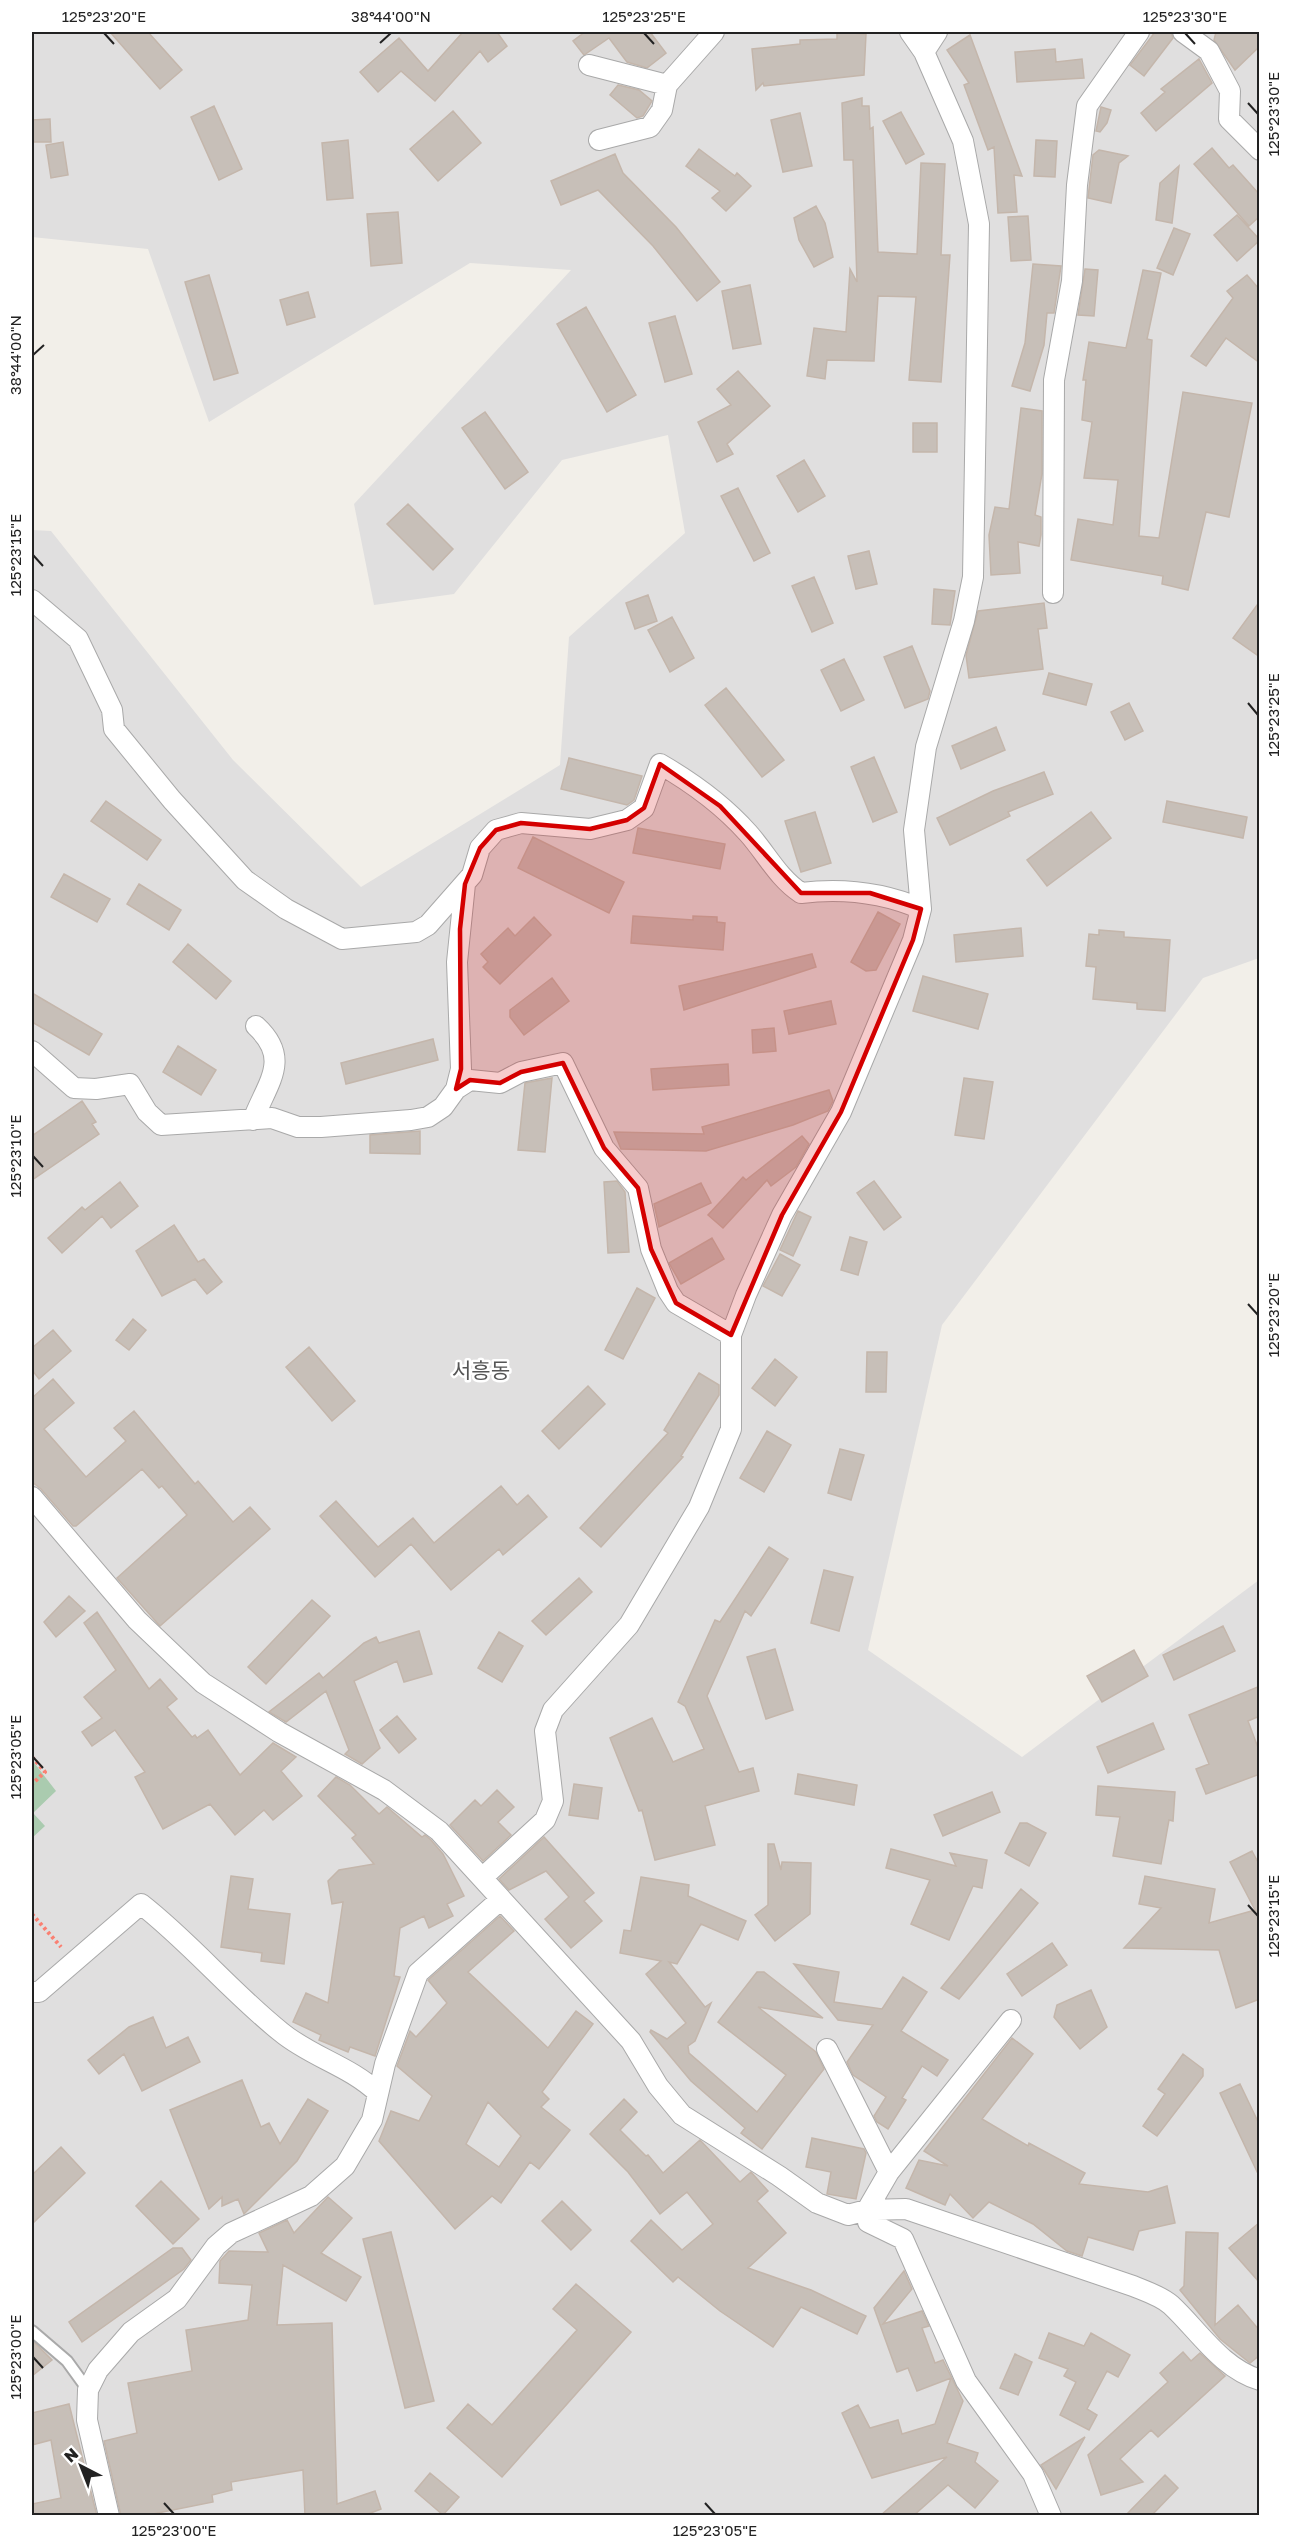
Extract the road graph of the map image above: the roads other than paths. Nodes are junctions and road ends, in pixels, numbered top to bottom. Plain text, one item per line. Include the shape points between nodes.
1 (714, 32) edge
2 (910, 32) edge
3 (937, 32) edge
4 (1139, 32) edge
5 (1184, 32) edge
6 (924, 52) junction
7 (589, 65) dead end
8 (666, 85) junction
9 (599, 140) dead end
10 (1260, 150) edge
11 (1053, 593) dead end
12 (32, 600) edge
13 (465, 884) junction
14 (921, 909) junction
15 (256, 1026) dead end
16 (32, 1051) edge
17 (456, 1089) junction
18 (253, 1120) junction
19 (731, 1335) junction
20 (32, 1497) edge
21 (482, 1878) junction
22 (500, 1900) junction
23 (32, 1992) edge
24 (1011, 2020) dead end
25 (827, 2049) dead end
26 (378, 2092) junction
27 (889, 2172) junction
28 (867, 2210) junction
29 (32, 2331) edge
30 (1260, 2380) edge
31 (88, 2390) junction
32 (109, 2516) edge
33 (1051, 2516) edge

1 - 8 street
2 - 6 street
3 - 6 street
4 - 11 street via 1087,106 1077,185 1072,281 1054,380
5 - 10 street via 1209,51 1230,91 1229,119
6 - 14 street via 963,141 979,224 973,577 964,621 926,747 914,830
7 - 8 street
8 - 9 street via 662,110 650,127
12 - 13 street via 78,639 112,710 114,729 172,800 246,880 286,909 342,939 416,932 429,925
13 - 14 street via 480,848 496,830 521,823 590,830 627,820 644,808 660,764 693,782 720,806 748,833 789,885 801,893 831,889 870,892
13 - 17 street via 457,962 461,1069
14 - 19 street via 913,940 850,1092 782,1215
15 - 18 street via 273,1046 276,1058 273,1075
16 - 18 street via 74,1088 130,1084 147,1112 161,1125
17 - 18 street via 443,1107 428,1117 411,1120 298,1127 272,1118
17 - 19 street via 470,1080 500,1083 521,1072 563,1063 604,1148 638,1188 651,1249 668,1291 676,1303
19 - 21 street via 731,1429 699,1507 629,1625 553,1710 545,1731 553,1800 545,1820
20 - 21 street via 137,1620 203,1683 416,1811
21 - 22 street
22 - 26 street via 418,1973
22 - 28 street via 631,2041 658,2086 682,2115 817,2203 848,2215
23 - 26 street via 39,1992 141,1904 283,2034 360,2076
24 - 27 street
25 - 27 street
26 - 31 street via 372,2120 345,2166 311,2196 231,2233 216,2246 177,2299 131,2332 98,2370
27 - 28 street
28 - 30 street via 906,2210 1133,2286 1169,2303 1207,2345 1245,2376
28 - 33 street via 868,2222 903,2239 966,2381 1033,2474
29 - 31 lane via 67,2361
31 - 32 street via 87,2420

